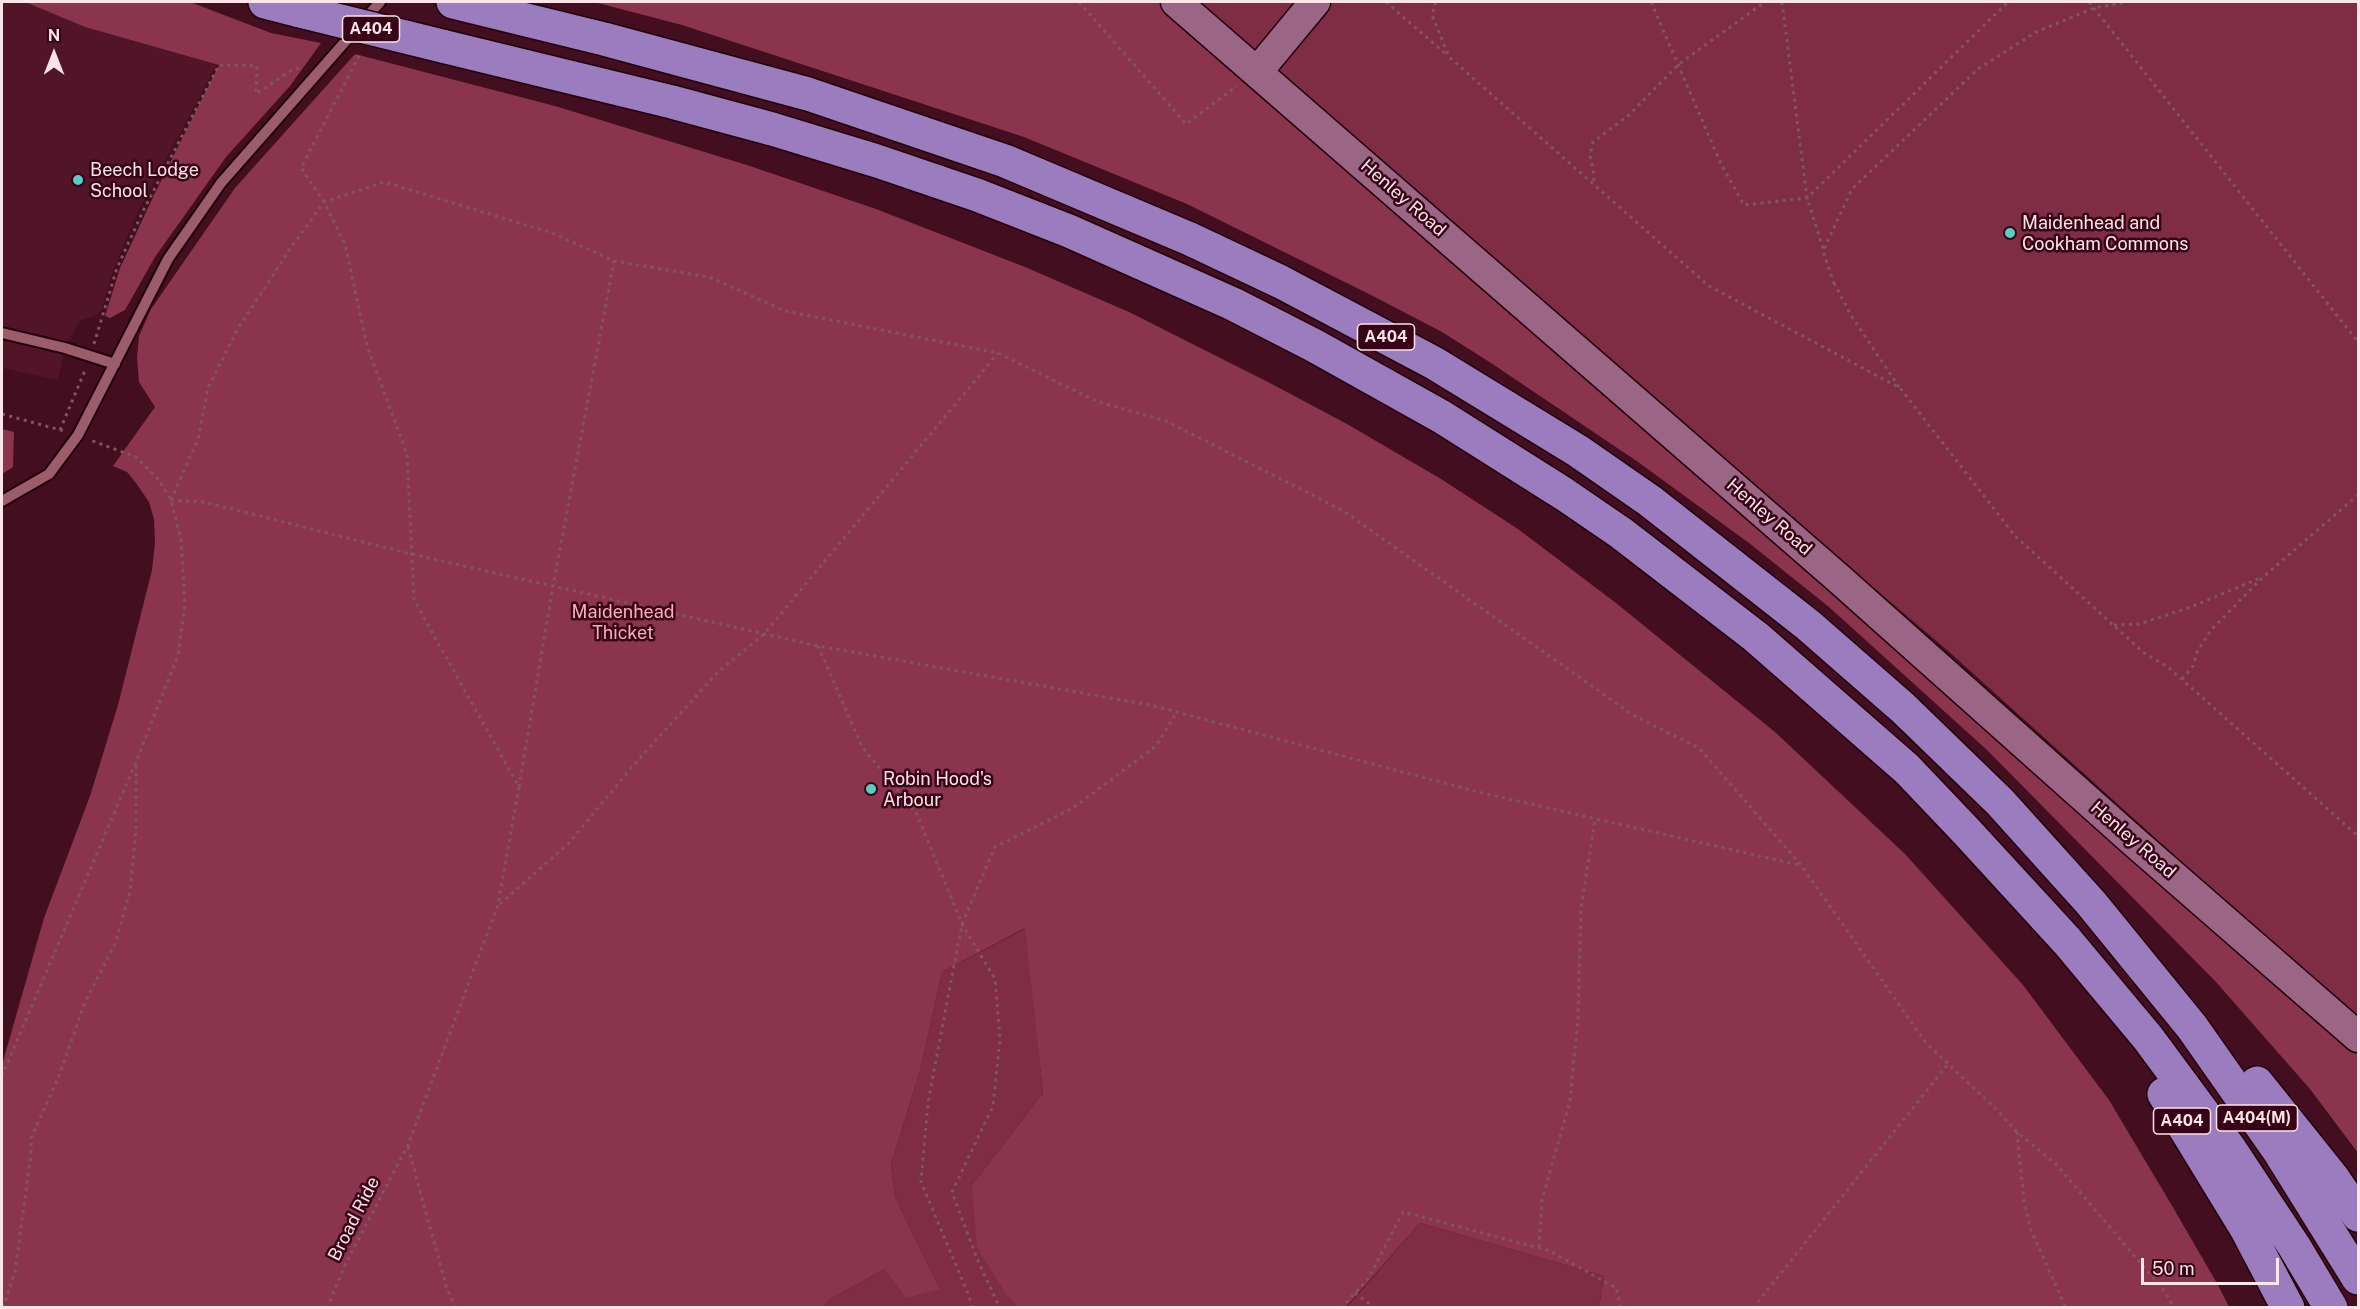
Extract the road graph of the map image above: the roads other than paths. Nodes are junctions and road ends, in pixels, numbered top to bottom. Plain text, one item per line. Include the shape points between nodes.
1 (265, 2) edge
2 (380, 2) edge
3 (456, 2) edge
4 (1176, 2) edge
5 (1315, 2) edge
6 (1257, 72) junction
7 (2, 333) edge
8 (115, 364) junction
9 (2, 501) edge
10 (2067, 941) junction
11 (2143, 966) junction
12 (2358, 1037) edge
13 (2358, 1215) edge
14 (2358, 1278) edge
15 (2288, 1308) edge
16 (2331, 1308) edge

1 - 10 highway, A404, bridge via 672,102 877,161 977,195 1145,264 1315,346 1442,417 1564,494 1700,592 1907,769
2 - 8 lane via 221,183 168,259
3 - 11 highway, A404 via 808,94 1005,161 1190,238 1434,363 1614,476 1809,625 1904,708 2000,802
4 - 6 street, Henley Road
5 - 6 street
6 - 12 street, Henley Road via 1829,569
7 - 8 lane
8 - 9 lane via 78,435 49,474
10 - 15 highway, A404 via 2192,1137
10 - 16 highway, A404(M) via 2192,1097 2268,1206
11 - 13 highway, A404 via 2234,1056 2333,1178
11 - 14 highway, A404(M) via 2233,1083

